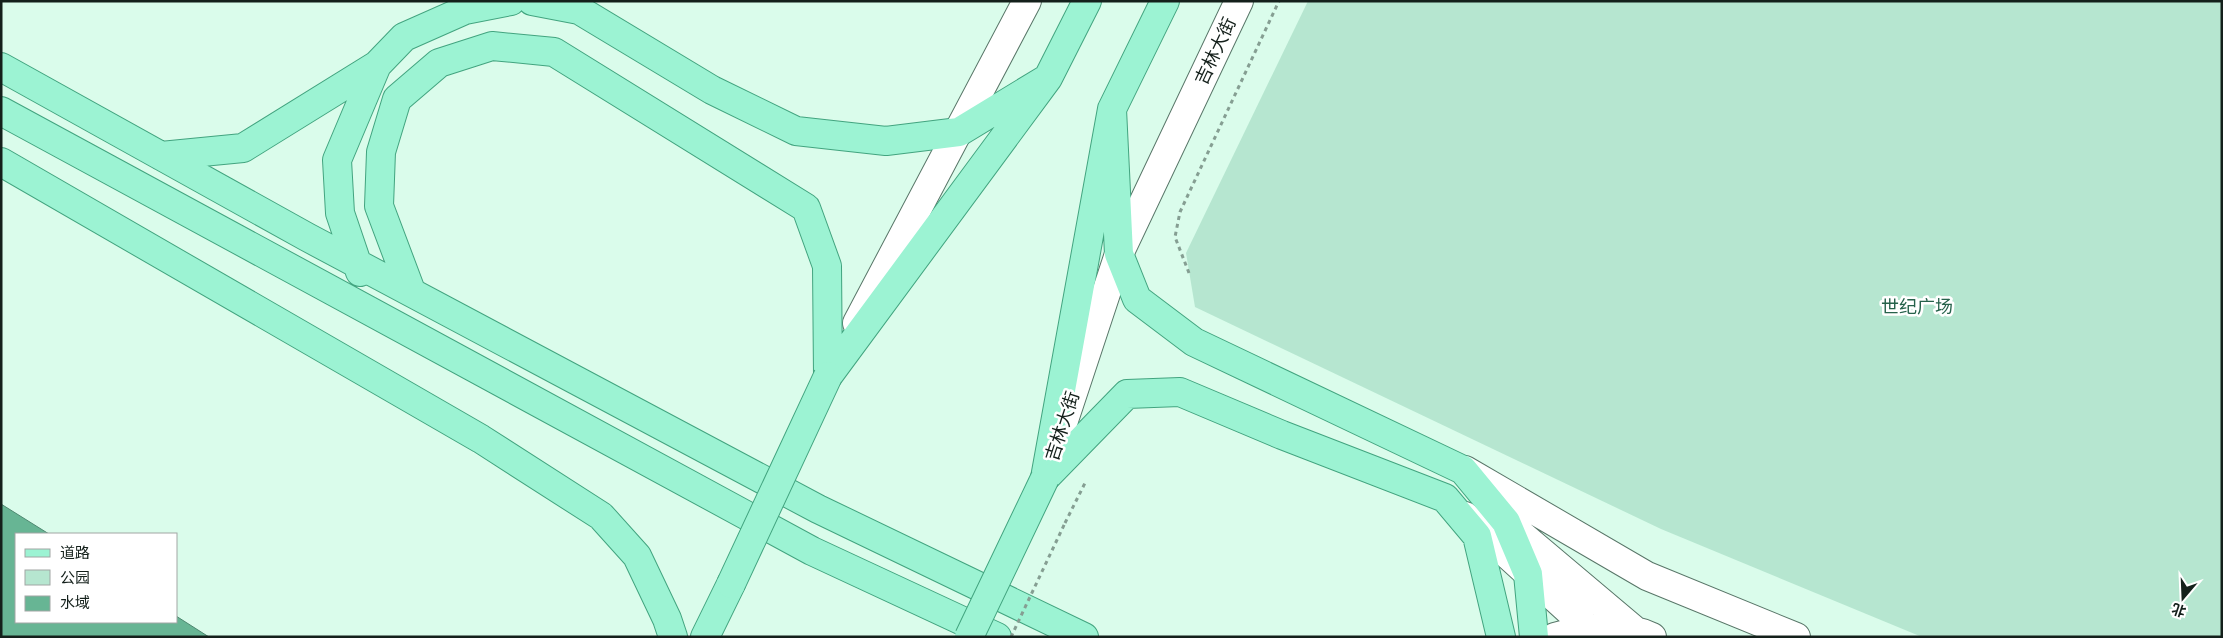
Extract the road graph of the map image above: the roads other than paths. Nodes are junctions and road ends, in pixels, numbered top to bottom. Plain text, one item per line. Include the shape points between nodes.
1 (511, 1) edge
2 (532, 1) edge
3 (1027, 1) edge
4 (1087, 1) edge
5 (1165, 1) edge
6 (1239, 1) edge
7 (377, 65) junction
8 (1, 67) edge
9 (1048, 78) junction
10 (1112, 109) junction
11 (1, 111) edge
12 (959, 132) junction
13 (161, 156) junction
14 (1, 162) edge
15 (1120, 254) junction
16 (357, 263) junction
17 (411, 291) junction
18 (374, 313) junction
19 (828, 376) junction
20 (1463, 470) junction
21 (1045, 478) junction
22 (1445, 498) junction
23 (1506, 522) junction
24 (1528, 574) junction
25 (1592, 632) edge
26 (1643, 633) edge
27 (673, 637) edge
28 (705, 637) edge
29 (969, 637) edge
30 (997, 637) edge
31 (1084, 637) edge
32 (1501, 637) edge
33 (1534, 637) edge
34 (1555, 637) edge
35 (1796, 637) edge

1 - 7 main road via 465,10 404,37
2 - 12 main road via 578,10 712,90 796,131 886,141
3 - 12 street
4 - 9 main road
5 - 10 main road, 吉林大街
6 - 15 street, 吉林大街
7 - 13 main road via 243,148
7 - 16 main road via 336,160 340,214
8 - 13 main road
9 - 12 main road
9 - 19 main road
10 - 15 main road
10 - 21 main road, 吉林大街
11 - 18 main road
12 - 19 street
13 - 16 main road
14 - 27 main road via 481,438 601,516 636,556
15 - 20 main road via 1137,299 1194,342
15 - 21 street, 吉林大街
16 - 17 main road
16 - 18 main road
17 - 19 main road via 379,206 381,152 397,99 439,63 492,46 554,52 806,208 827,266
17 - 31 main road via 818,509
18 - 30 main road via 812,551
19 - 28 main road, bridge
20 - 23 main road
20 - 35 street via 1646,576
21 - 22 main road via 1126,394 1180,392
21 - 29 main road, bridge
22 - 24 street
22 - 32 main road via 1477,536
23 - 24 main road
23 - 26 street
24 - 25 street
24 - 33 main road
25 - 26 street
25 - 34 street

